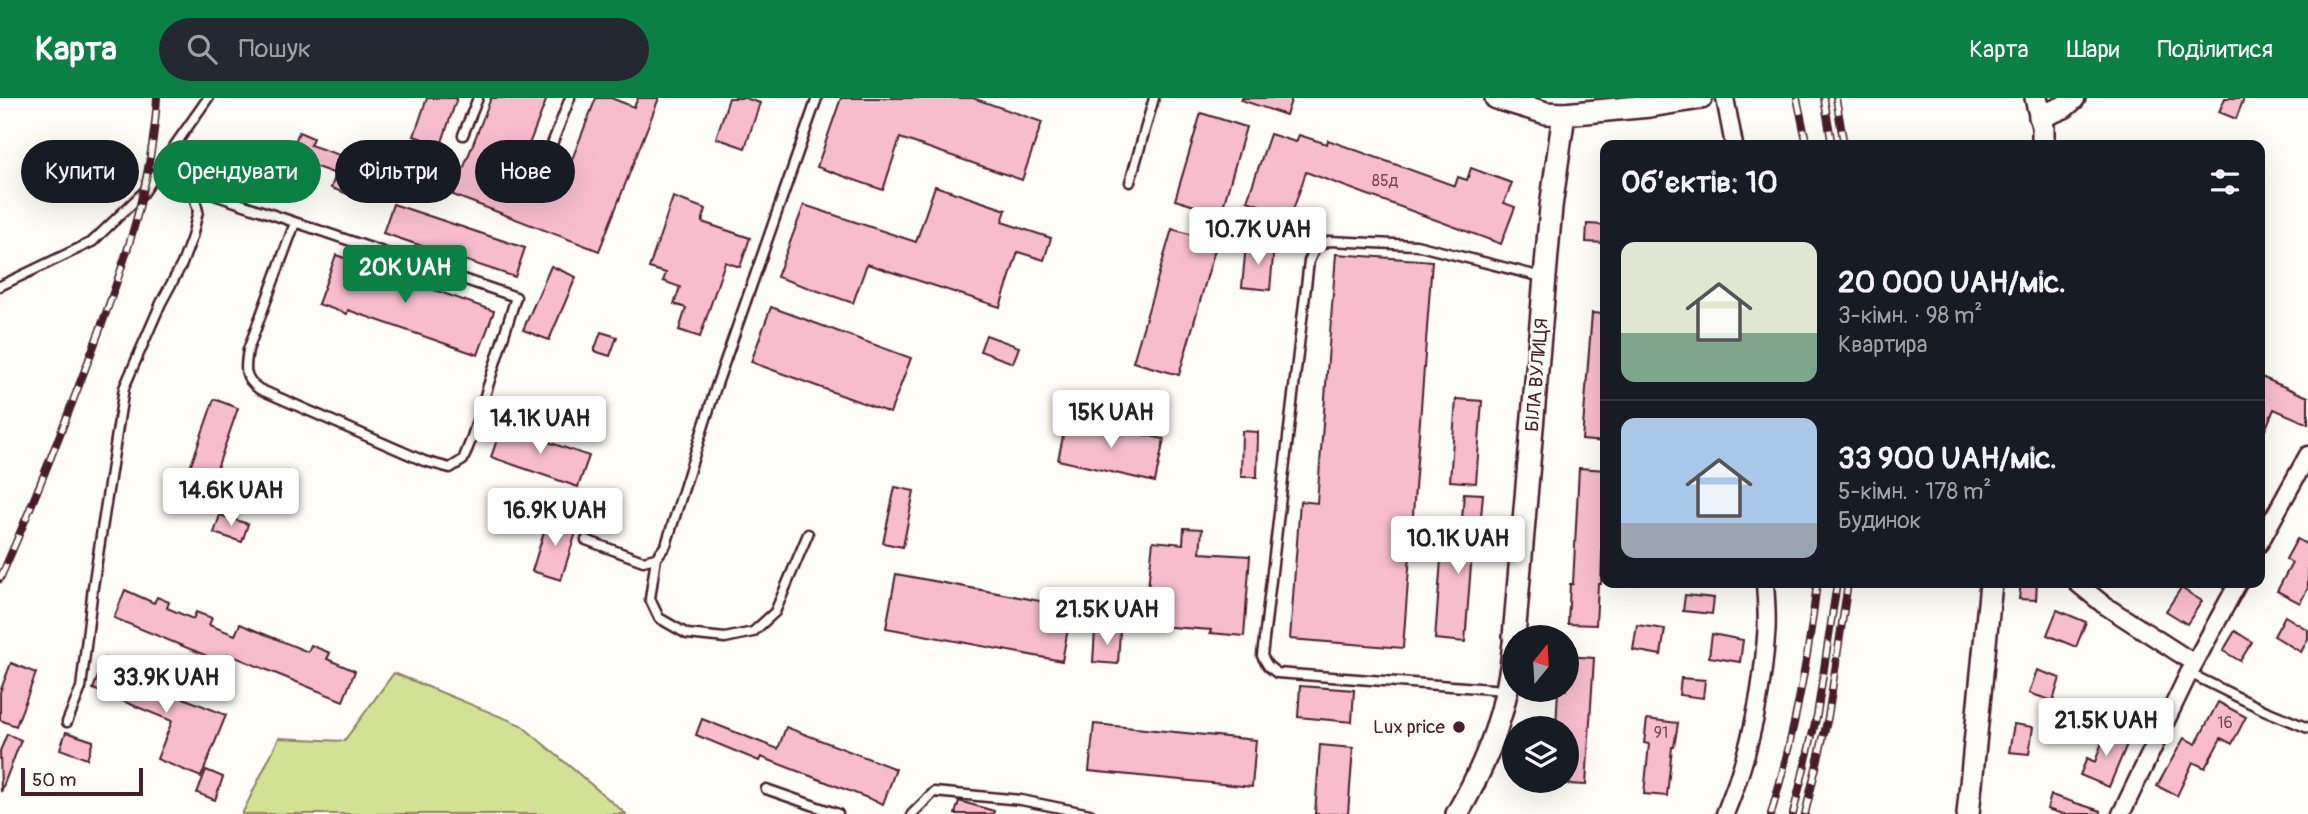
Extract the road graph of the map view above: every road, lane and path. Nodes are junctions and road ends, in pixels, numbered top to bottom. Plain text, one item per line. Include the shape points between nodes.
1 (208, 98) edge
2 (478, 98) edge
3 (570, 98) edge
4 (817, 98) edge
5 (1154, 98) edge
6 (1496, 98) edge
7 (1701, 98) edge
8 (1725, 98) edge
9 (2074, 98) edge
10 (2038, 107) edge
11 (1564, 114) junction
12 (463, 135) dead end
13 (179, 140) edge
14 (554, 140) edge
15 (1733, 140) edge
16 (2042, 140) edge
17 (153, 178) edge
18 (1130, 182) dead end
19 (196, 203) edge
20 (237, 203) edge
21 (295, 223) junction
22 (1545, 278) junction
23 (0, 286) edge
24 (2308, 455) edge
25 (2265, 533) edge
26 (808, 534) dead end
27 (586, 540) dead end
28 (656, 558) junction
29 (1765, 588) edge
30 (1991, 588) edge
31 (2083, 588) edge
32 (2235, 588) edge
33 (1515, 625) edge
34 (2192, 668) junction
35 (1502, 690) edge
36 (1503, 702) edge
37 (67, 722) dead end
38 (2308, 728) edge
39 (766, 789) dead end
40 (838, 814) edge
41 (912, 814) edge
42 (1090, 814) edge
43 (1457, 814) edge
44 (1725, 814) edge
45 (1968, 814) edge
46 (2121, 814) edge

1 - 13 lane
2 - 12 lane
3 - 14 lane
4 - 28 lane via 666,545
5 - 18 lane
6 - 11 street
7 - 11 street
8 - 15 street
9 - 10 street via 2064,107
10 - 16 street
11 - 22 street, БІЛА ВУЛИЦЯ
17 - 23 lane via 92,242
19 - 37 lane via 192,237 124,388 81,688
20 - 21 lane
21 - 21 lane via 248,350 244,372 249,382 424,461 450,468 463,460 516,297
22 - 33 street, БІЛА ВУЛИЦЯ
22 - 35 lane via 1416,245 1329,241 1315,248 1309,261 1262,656 1277,673
24 - 25 street
26 - 28 lane via 775,612 753,632 725,638 688,634 659,618 650,599
27 - 28 lane via 643,561
29 - 44 street via 1766,636 1757,710
30 - 45 street
31 - 34 street
32 - 34 street
34 - 38 lane
34 - 46 street
36 - 43 street via 1484,766
39 - 40 lane
41 - 42 lane via 934,792 1021,800

